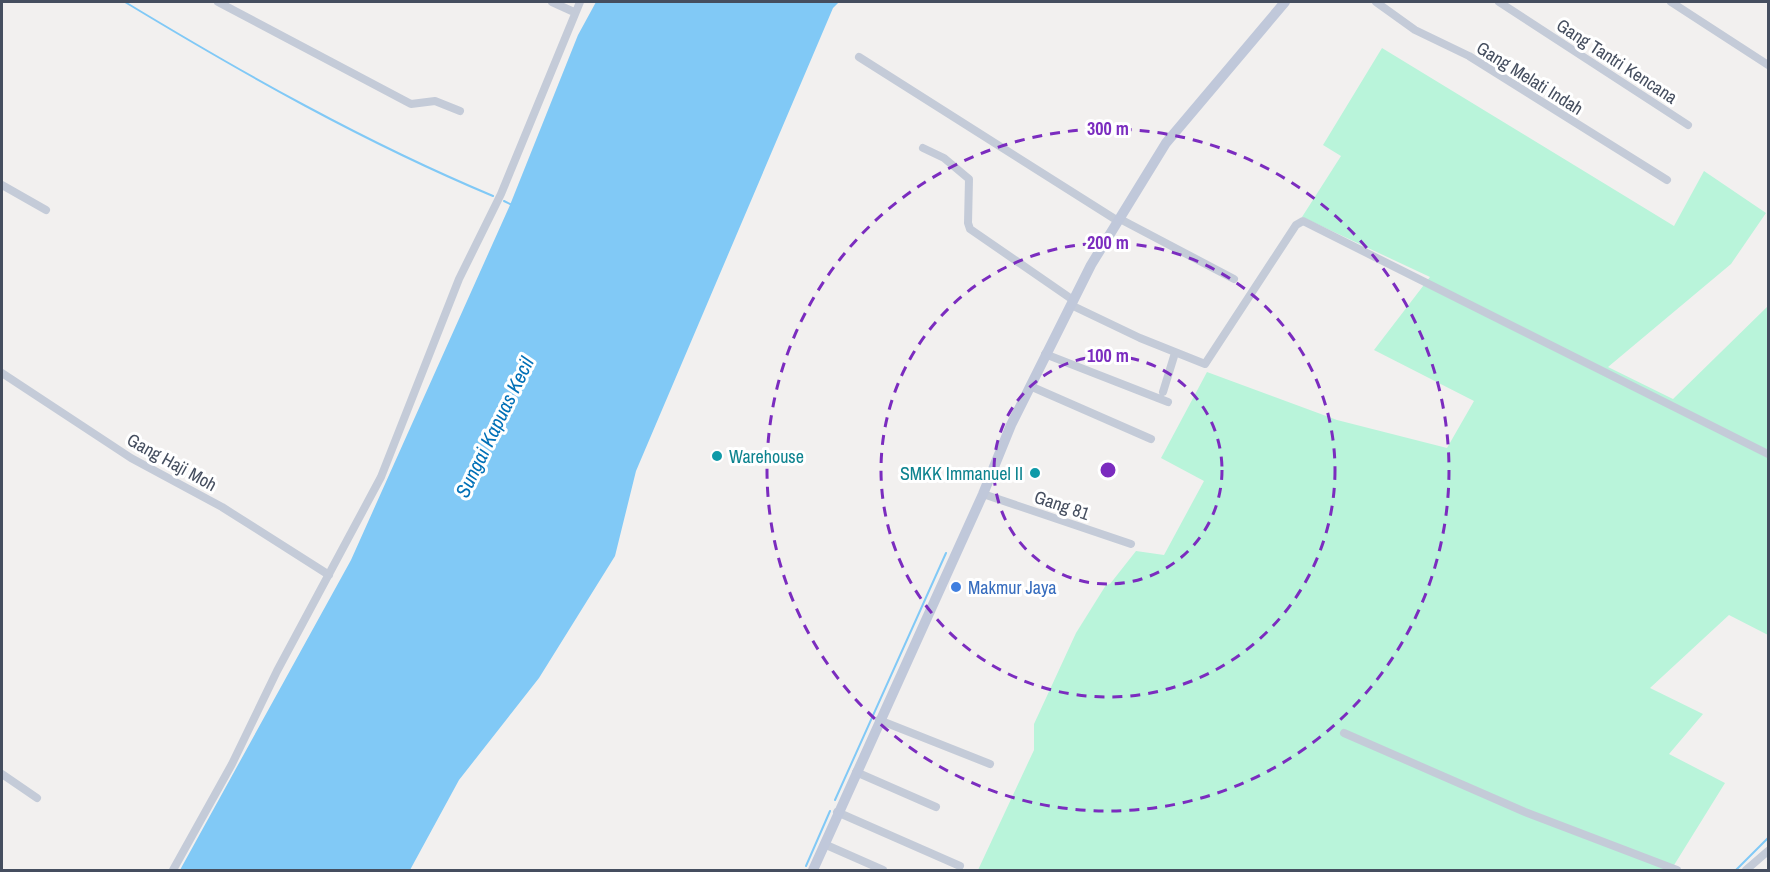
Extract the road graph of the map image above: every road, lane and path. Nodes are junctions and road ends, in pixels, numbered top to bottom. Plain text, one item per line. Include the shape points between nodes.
1 (218, 2) edge
2 (552, 2) edge
3 (580, 2) edge
4 (1285, 2) edge
5 (1376, 2) edge
6 (1499, 2) edge
7 (1671, 2) edge
8 (574, 12) junction
9 (860, 57) dead end
10 (1768, 65) edge
11 (460, 111) dead end
12 (1688, 125) dead end
13 (923, 148) dead end
14 (1667, 180) dead end
15 (2, 185) edge
16 (46, 210) dead end
17 (1119, 220) junction
18 (1234, 279) dead end
19 (1072, 302) junction
20 (1175, 353) junction
21 (1045, 354) junction
22 (2, 373) edge
23 (1030, 386) junction
24 (1163, 392) dead end
25 (1167, 402) dead end
26 (1151, 439) dead end
27 (1768, 454) edge
28 (983, 494) junction
29 (1131, 544) dead end
30 (329, 575) junction
31 (879, 720) junction
32 (1344, 733) dead end
33 (990, 764) dead end
34 (856, 772) junction
35 (2, 774) edge
36 (37, 798) dead end
37 (936, 807) dead end
38 (837, 812) junction
39 (824, 844) junction
40 (1768, 851) edge
41 (960, 866) dead end
42 (816, 869) edge
43 (173, 870) edge
44 (883, 870) edge
45 (1677, 870) edge
46 (1746, 870) edge

1 - 11 street via 411,104 435,100
2 - 8 street
3 - 8 street
4 - 17 main road via 1181,123
5 - 14 street, Gang Melati Indah via 1415,30 1469,56
6 - 12 street, Gang Tantri Kencana
7 - 10 street
8 - 30 street via 501,194 459,279 391,453
9 - 17 street
13 - 19 street via 944,158 969,179 970,230
15 - 16 street
17 - 18 street
17 - 19 main road
19 - 20 street
19 - 21 main road
20 - 24 street
20 - 27 street via 1204,364 1296,225 1303,221
21 - 23 main road
21 - 25 street
22 - 30 street, Gang Haji Moh via 132,458 222,507
23 - 26 street
23 - 28 main road
28 - 29 street, Gang 81
28 - 31 main road
30 - 43 street
31 - 33 street
31 - 34 main road
32 - 45 street via 1525,812
34 - 37 street
34 - 38 main road
35 - 36 street
38 - 39 main road
38 - 41 street
39 - 42 main road
39 - 44 street
40 - 46 street

